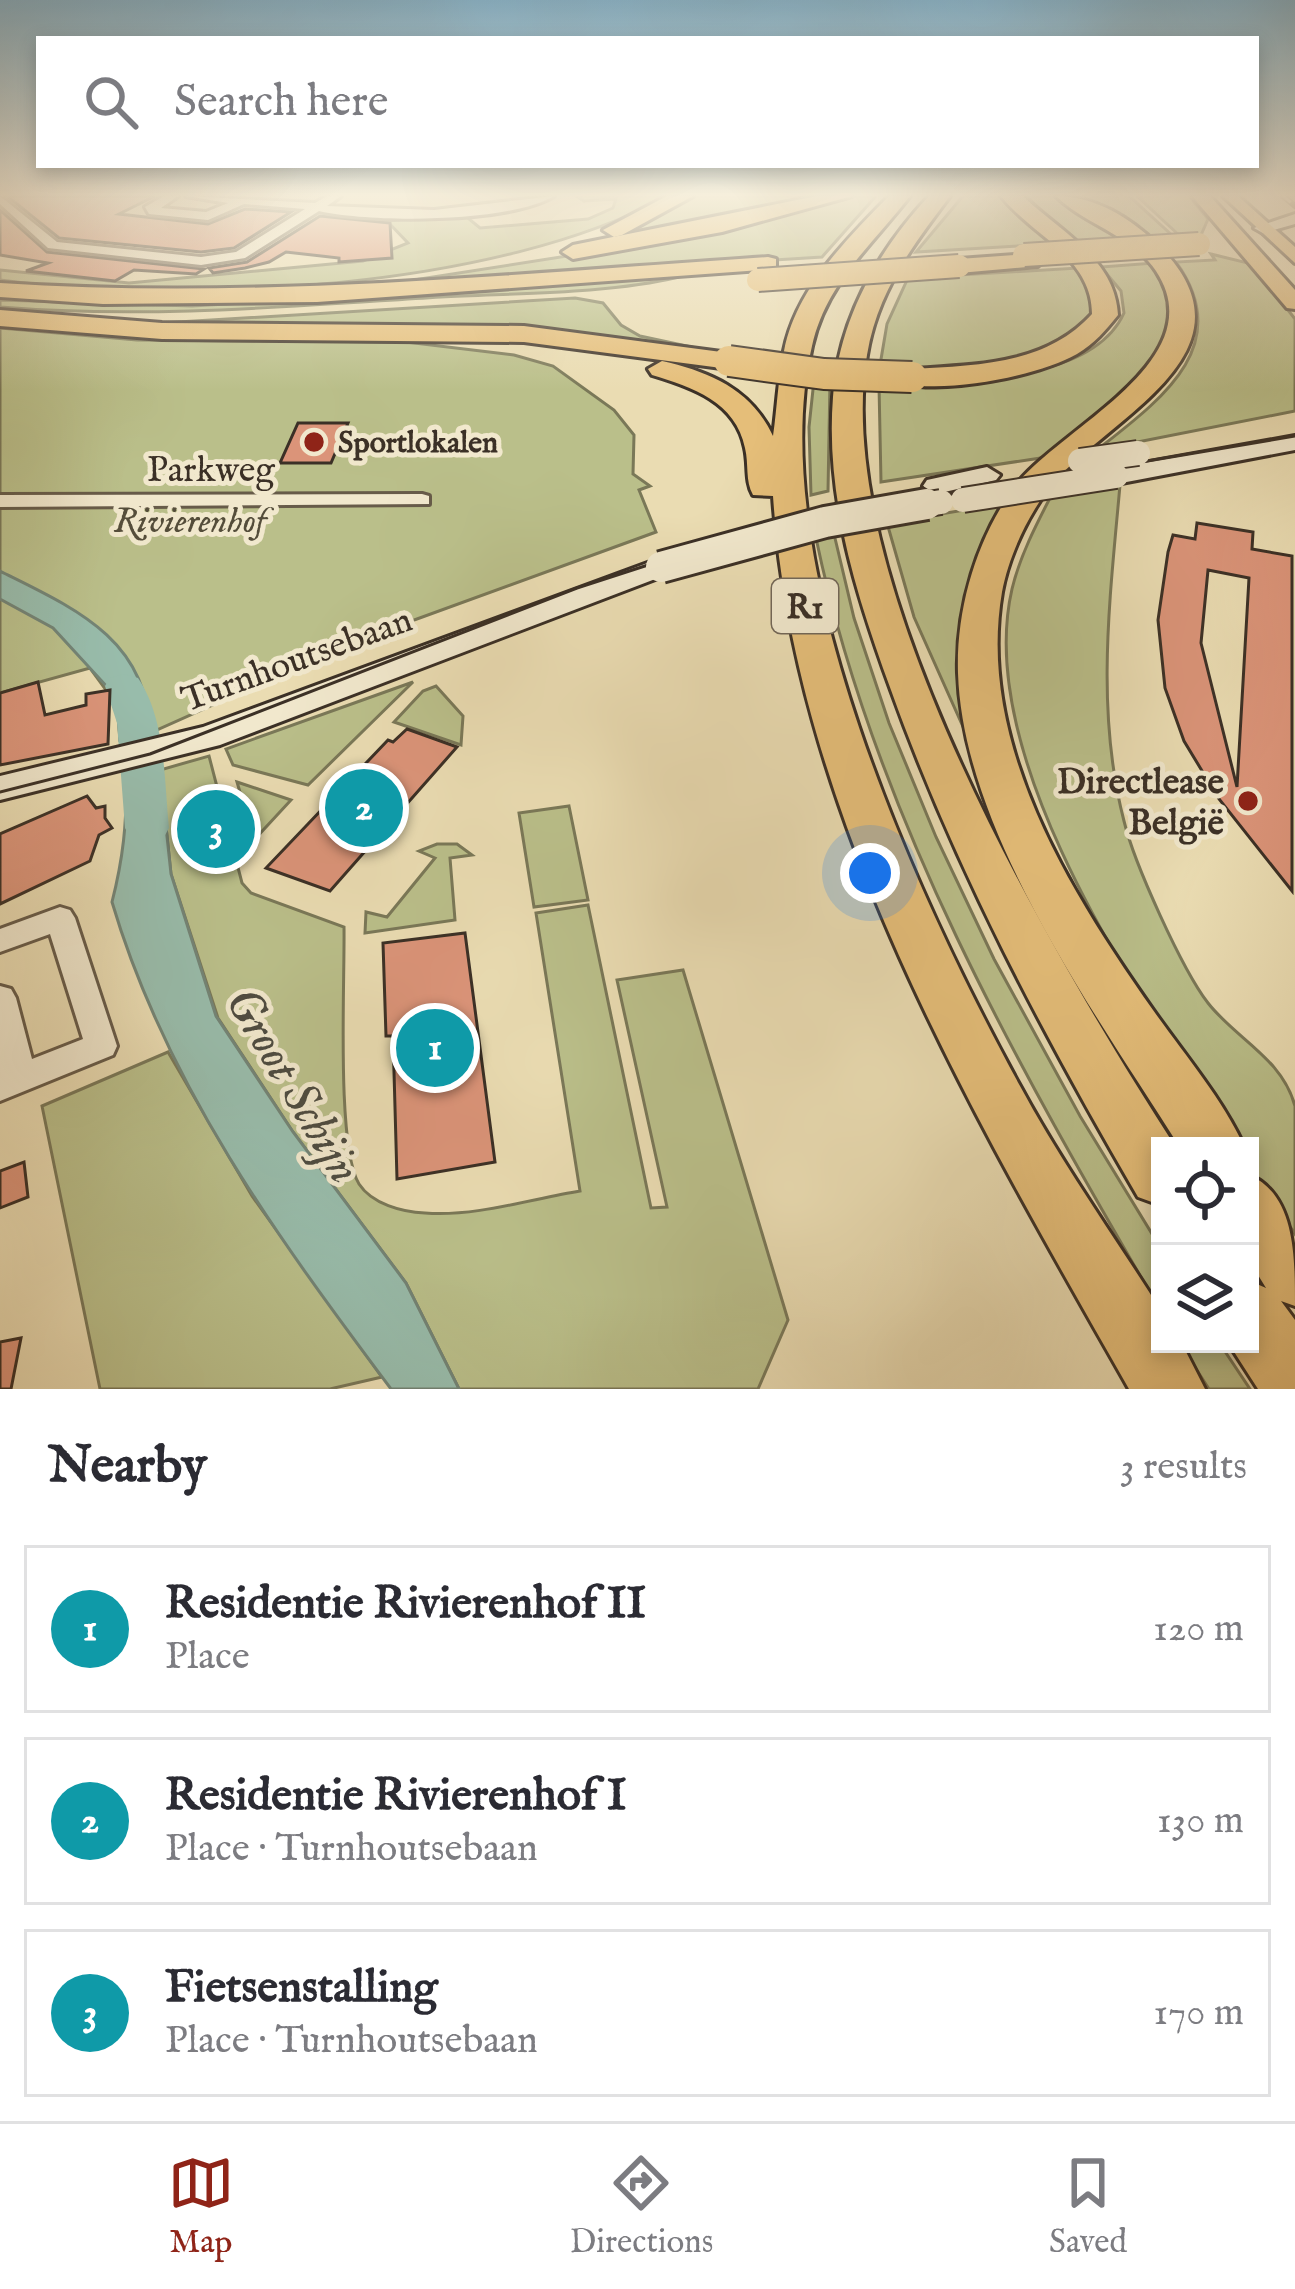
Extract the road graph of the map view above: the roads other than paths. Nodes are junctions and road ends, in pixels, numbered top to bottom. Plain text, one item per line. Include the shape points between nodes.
1 (501, 261) edge
2 (511, 261) edge
3 (843, 261) edge
4 (891, 261) edge
5 (934, 261) edge
6 (1079, 261) edge
7 (1161, 261) edge
8 (1250, 261) edge
9 (1259, 261) edge
10 (485, 265) junction
11 (1263, 265) junction
12 (764, 272) junction
13 (0, 290) edge
14 (244, 294) junction
15 (1295, 303) edge
16 (0, 317) edge
17 (352, 319) junction
18 (1295, 422) edge
19 (1295, 443) edge
20 (1295, 455) edge
21 (1244, 456) junction
22 (947, 496) junction
23 (422, 500) dead end
24 (0, 501) edge
25 (823, 671) junction
26 (0, 788) edge
27 (0, 941) edge
28 (0, 998) edge
29 (10, 1083) edge
30 (1207, 1137) edge
31 (1151, 1162) edge
32 (1259, 1218) edge
33 (1295, 1274) edge
34 (1259, 1328) edge
35 (1295, 1381) edge
36 (1169, 1389) edge

1 - 10 highway
2 - 10 highway
3 - 25 highway, R1 via 818,294 798,347 786,459 797,578
4 - 31 highway, R1 via 853,352 847,460 871,577 980,857
5 - 12 highway, bridge
6 - 17 highway, bridge via 1106,296 1105,315 1079,341 1037,360 969,373 838,375
7 - 30 highway via 1180,290 1184,328 1174,356 1017,508 981,606 980,694 1025,838 1094,964
8 - 11 main road
9 - 11 main road
10 - 14 highway
11 - 15 main road
12 - 14 highway
12 - 17 highway
13 - 14 highway via 118,298
16 - 17 highway via 162,331
17 - 25 highway via 586,354 694,379 730,397 749,415 766,453 763,539
18 - 22 main road, Turnhoutsebaan, bridge via 987,476
19 - 21 main road, Turnhoutsebaan
20 - 21 main road
21 - 22 main road, Turnhoutsebaan, bridge
22 - 26 main road, Turnhoutsebaan, bridge via 658,557 208,737
23 - 24 street, Parkweg
25 - 36 highway, R1 via 896,884 999,1105
27 - 29 street via 59,918 101,1046
28 - 29 street
32 - 33 highway
34 - 35 highway

